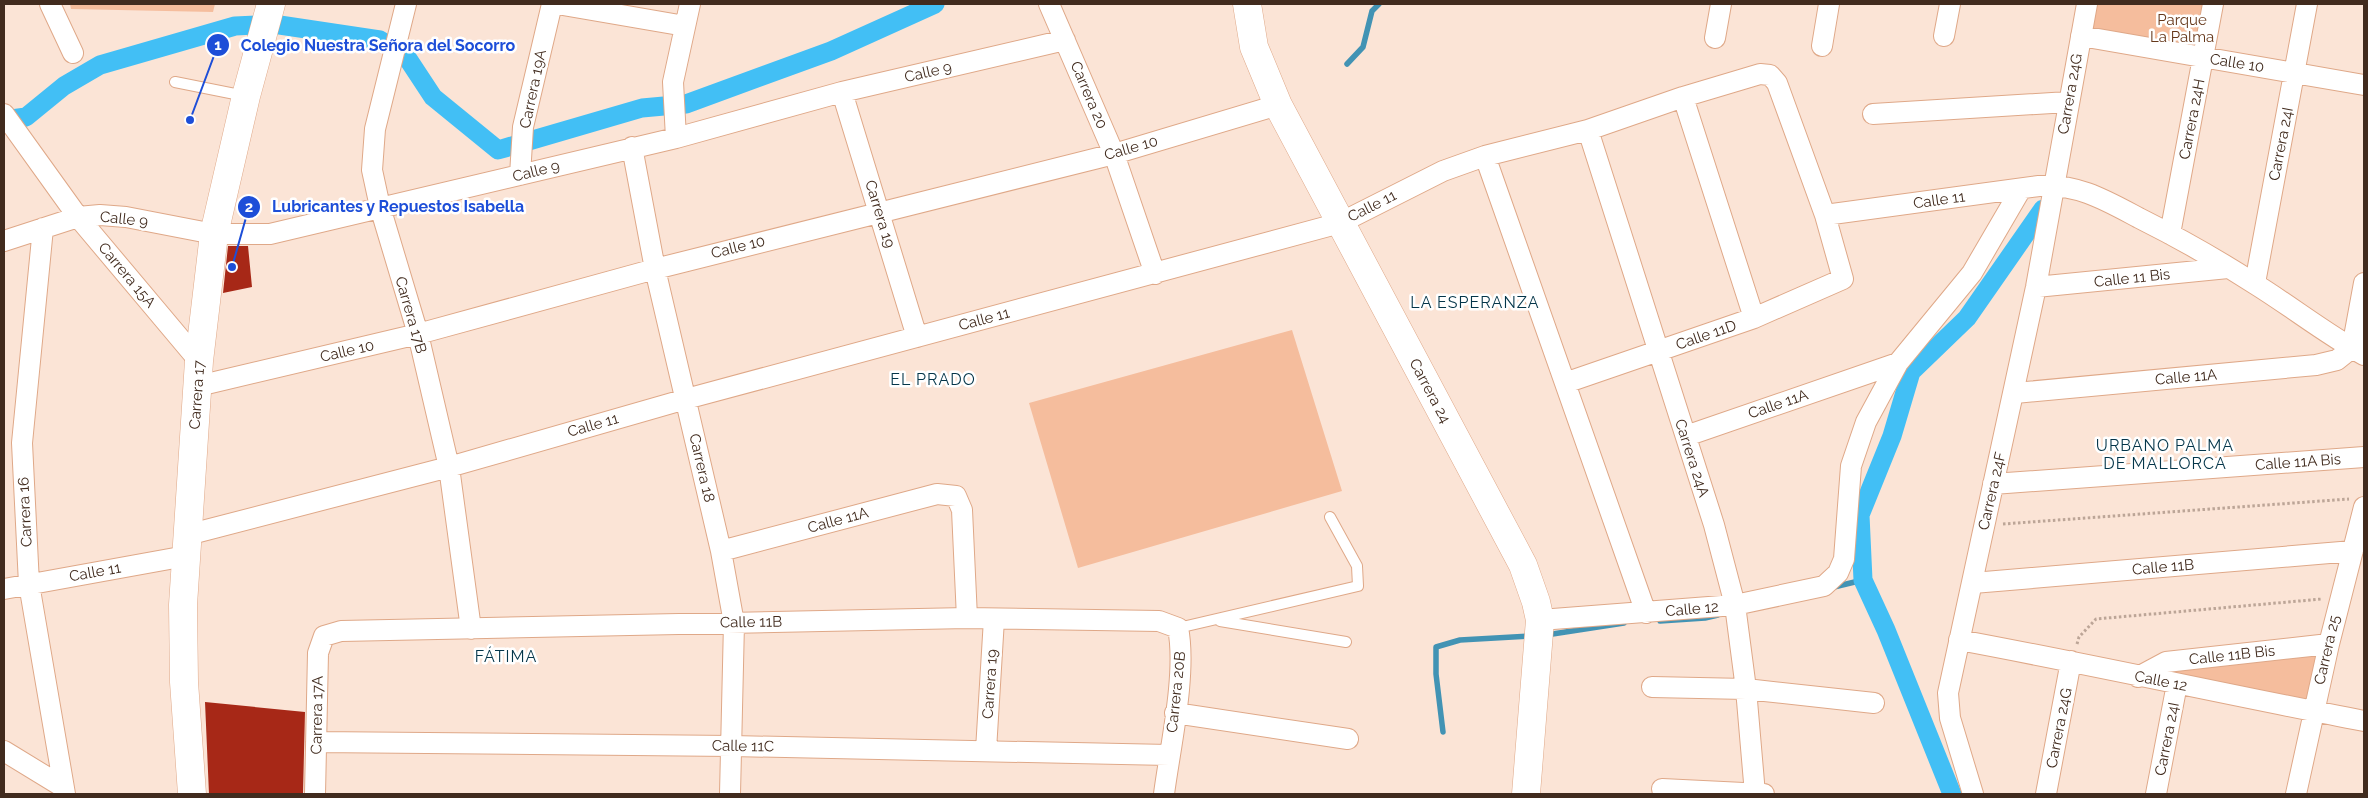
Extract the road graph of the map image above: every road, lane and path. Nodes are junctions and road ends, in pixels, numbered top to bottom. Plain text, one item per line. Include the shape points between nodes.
1 (50, 4) edge
2 (271, 4) edge
3 (406, 4) edge
4 (552, 4) edge
5 (557, 4) edge
6 (690, 4) edge
7 (1048, 4) edge
8 (1722, 4) edge
9 (1829, 4) edge
10 (1950, 4) edge
11 (2087, 4) edge
12 (2213, 4) edge
13 (2307, 4) edge
14 (1247, 6) edge
15 (685, 26) junction
16 (1944, 36) dead end
17 (2081, 36) junction
18 (1715, 38) dead end
19 (1065, 40) junction
20 (1822, 46) dead end
21 (73, 53) dead end
22 (2203, 57) junction
23 (2295, 72) junction
24 (174, 82) dead end
25 (2364, 85) edge
26 (842, 92) junction
27 (246, 96) junction
28 (1683, 97) junction
29 (2068, 102) junction
30 (1278, 105) junction
31 (4, 114) edge
32 (1873, 114) dead end
33 (1588, 130) junction
34 (676, 138) junction
35 (632, 147) junction
36 (1114, 154) junction
37 (1485, 156) junction
38 (520, 176) junction
39 (2054, 185) junction
40 (2021, 189) junction
41 (380, 207) junction
42 (880, 211) junction
43 (1825, 215) junction
44 (78, 217) junction
45 (1340, 223) junction
46 (43, 228) junction
47 (214, 234) junction
48 (2170, 234) junction
49 (4, 241) edge
50 (2228, 268) junction
51 (655, 269) junction
52 (1155, 274) junction
53 (2255, 283) junction
54 (2364, 283) edge
55 (2036, 287) junction
56 (1754, 318) junction
57 (418, 334) junction
58 (917, 337) junction
59 (2358, 351) edge
60 (1657, 352) junction
61 (1898, 363) junction
62 (198, 373) junction
63 (1565, 383) junction
64 (2015, 393) junction
65 (686, 399) junction
66 (1686, 436) junction
67 (2364, 457) edge
68 (448, 467) junction
69 (1992, 484) junction
70 (2359, 503) edge
71 (1330, 517) dead end
72 (1984, 525) junction
73 (186, 546) junction
74 (2353, 550) junction
75 (721, 552) junction
76 (1972, 583) junction
77 (29, 584) junction
78 (4, 589) edge
79 (2340, 598) junction
80 (1735, 605) junction
81 (1646, 612) junction
82 (968, 618) junction
83 (994, 618) junction
84 (1214, 620) junction
85 (734, 623) junction
86 (1178, 628) junction
87 (471, 629) junction
88 (1539, 634) junction
89 (324, 636) joint
90 (1959, 640) junction
91 (1346, 642) dead end
92 (2329, 644) junction
93 (2071, 661) junction
94 (2138, 677) junction
95 (2177, 684) junction
96 (1652, 687) dead end
97 (1746, 689) junction
98 (1874, 703) dead end
99 (2313, 712) junction
100 (1175, 713) junction
101 (2364, 722) edge
102 (1348, 738) dead end
103 (316, 742) junction
104 (732, 746) junction
105 (986, 750) junction
106 (4, 751) edge
107 (1169, 755) junction
108 (1662, 789) dead end
109 (64, 791) edge
110 (192, 794) edge
111 (315, 794) edge
112 (730, 794) edge
113 (1164, 794) edge
114 (1526, 794) edge
115 (1758, 794) edge
116 (1973, 794) edge
117 (2046, 794) edge
118 (2156, 794) edge
119 (2296, 794) edge

1 - 21 street
2 - 27 street, Carrera 17
3 - 41 street, Carrera 17B via 374,138 372,170
4 - 38 street, Carrera 19A via 524,127
5 - 15 street
6 - 15 street
7 - 19 street, Carrera 20
8 - 18 street
9 - 20 street
10 - 16 street
11 - 17 street, Carrera 24G
12 - 22 street, Carrera 24H
13 - 23 street, Carrera 24I
14 - 30 street, Carrera 24 via 1254,47
15 - 34 street via 674,82
17 - 22 street, Calle 10
17 - 29 street, Carrera 24G
19 - 26 street, Calle 9
19 - 36 street, Carrera 20
22 - 23 street, Calle 10
22 - 48 street, Carrera 24H
23 - 25 street, Calle 10
23 - 53 street, Carrera 24I
24 - 27 lane
26 - 34 street, Calle 9
26 - 42 street, Carrera 19
27 - 47 street, Carrera 17
28 - 33 street, Calle 11
28 - 43 street, Calle 11 via 1760,74 1770,75 1777,84
28 - 56 street
29 - 32 street
29 - 39 street, Carrera 24G
30 - 36 street, Calle 10
30 - 45 street, Carrera 24
31 - 44 street, Carrera 15A
33 - 37 street, Calle 11
33 - 60 street, Carrera 24A
34 - 35 street, Calle 9
35 - 38 street, Calle 9
35 - 51 street, Carrera 18
36 - 42 street, Calle 10
36 - 52 street, Carrera 20
37 - 45 street, Calle 11 via 1443,171
37 - 63 street
38 - 41 street, Calle 9
39 - 40 street, Calle 11
39 - 48 street via 2093,194
39 - 55 street, Carrera 24F
40 - 43 street, Calle 11
40 - 61 street via 1972,273
41 - 47 street, Calle 9 via 270,234
41 - 57 street, Carrera 17B
42 - 51 street, Calle 10
42 - 58 street, Carrera 19
43 - 56 street, Calle 11D via 1843,279
44 - 46 street, Calle 9
44 - 47 street, Calle 9 via 126,217
44 - 62 street, Carrera 15A
45 - 52 street, Calle 11
45 - 88 street, Carrera 24 via 1523,565 1536,602
46 - 49 street, Calle 9
46 - 77 street, Carrera 16 via 22,443
47 - 62 street, Carrera 17
48 - 50 street
50 - 53 street
50 - 55 street, Calle 11 Bis
51 - 57 street, Calle 10
51 - 65 street, Carrera 18
52 - 58 street, Calle 11
53 - 59 street
54 - 59 street
55 - 64 street, Carrera 24F
56 - 60 street, Calle 11D
57 - 62 street, Calle 10
57 - 68 street, Carrera 17B
58 - 65 street, Calle 11
59 - 64 street, Calle 11A via 2316,365
60 - 63 street, Calle 11D
60 - 66 street, Carrera 24A
61 - 66 street, Calle 11A
61 - 80 street, Calle 12 via 1866,422 1851,466 1844,559 1838,573 1824,586
62 - 73 street, Carrera 17
63 - 81 street
64 - 69 street, Carrera 24F
65 - 68 street, Calle 11
65 - 75 street, Carrera 18
66 - 80 street, Carrera 24A
67 - 69 street, Calle 11A Bis
68 - 73 street, Calle 11
68 - 87 street, Carrera 17B
69 - 72 street, Carrera 24F
70 - 72 path
70 - 74 street, Carrera 25
71 - 84 lane via 1357,566 1358,586
72 - 76 street, Carrera 24F
73 - 77 street, Calle 11
73 - 110 street, Carrera 17 via 184,682
74 - 76 street, Calle 11B
74 - 79 street, Carrera 25
75 - 82 street, Calle 11A via 937,494 956,496 962,510
75 - 85 street, Carrera 18
76 - 90 street, Carrera 24F
77 - 78 street, Calle 11
77 - 109 street, Carrera 16
79 - 92 street, Carrera 25
79 - 93 path via 2096,619 2079,637
80 - 81 street, Calle 12
80 - 97 street, Carrera 24A
81 - 88 street, Calle 12
82 - 83 street, Calle 11B
82 - 85 street, Calle 11B
83 - 86 street, Calle 11B via 1159,621
83 - 105 street, Carrera 19
84 - 86 lane
84 - 91 lane
85 - 87 street, Calle 11B
85 - 104 street, Carrera 18
86 - 100 street, Carrera 20B via 1181,646
87 - 89 street, Calle 11B via 341,631
88 - 114 street, Carrera 24
89 - 103 street, Carrera 17A via 318,653
90 - 93 street, Calle 12
90 - 116 street, Carrera 24F via 1948,693 1950,718
92 - 94 street, Calle 11B Bis via 2166,662
92 - 99 street, Carrera 25
93 - 94 street, Calle 12
93 - 117 street, Carrera 24G
94 - 95 street, Calle 12
95 - 99 street, Calle 12
95 - 118 street, Carrera 24I
96 - 97 street
97 - 98 street
97 - 115 street, Carrera 24A
99 - 101 street, Calle 12
99 - 119 street, Carrera 25
100 - 102 street
100 - 107 street, Carrera 20B
103 - 104 street, Calle 11C
103 - 111 street, Carrera 17A
104 - 105 street, Calle 11C
104 - 112 street, Carrera 18
105 - 107 street, Calle 11C
106 - 109 street
107 - 113 street, Carrera 20B
108 - 115 street

